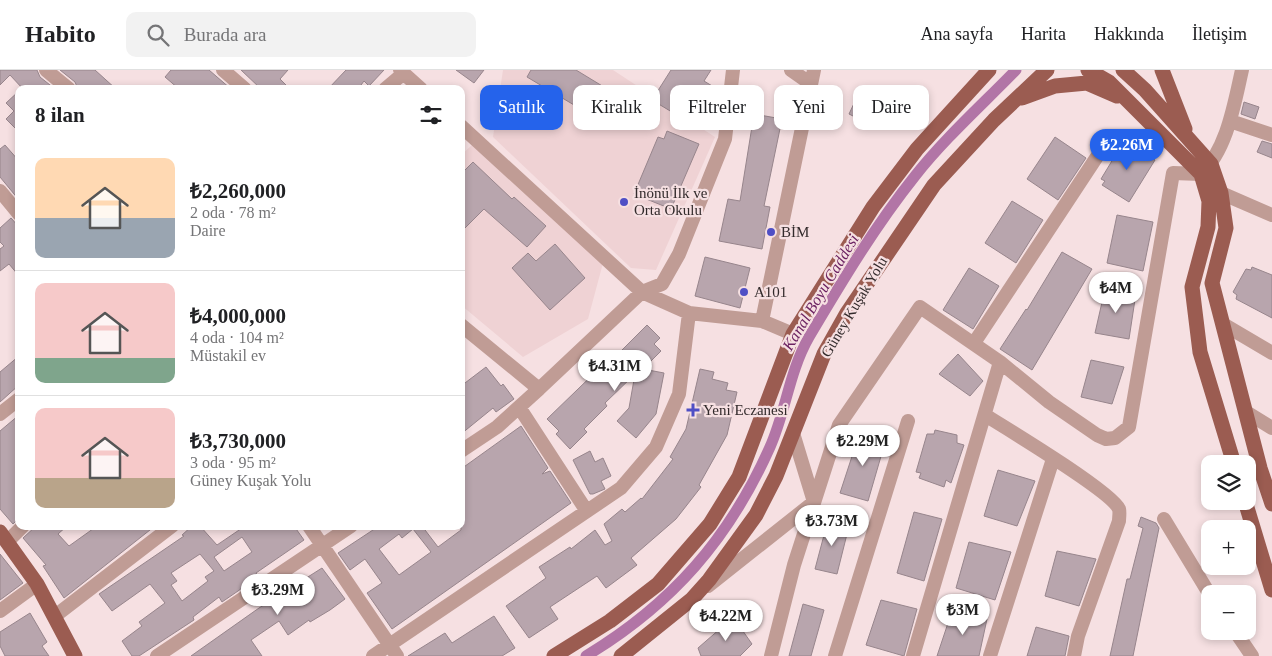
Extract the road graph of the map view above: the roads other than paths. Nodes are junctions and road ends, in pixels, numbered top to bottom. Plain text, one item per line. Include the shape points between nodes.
1 (46, 70) edge
2 (223, 70) edge
3 (733, 70) edge
4 (791, 70) edge
5 (988, 70) edge
6 (1047, 70) edge
7 (1088, 70) edge
8 (1123, 70) edge
9 (1162, 70) edge
10 (1242, 70) edge
11 (402, 72) edge
12 (812, 77) edge
13 (64, 85) edge
14 (240, 85) edge
15 (389, 85) edge
16 (416, 85) edge
17 (1015, 100) junction
18 (1128, 101) junction
19 (1230, 121) junction
20 (1272, 135) edge
21 (465, 136) edge
22 (1189, 137) junction
23 (1106, 143) dead end
24 (1206, 169) junction
25 (0, 191) edge
26 (1221, 193) junction
27 (15, 209) edge
28 (1272, 215) edge
29 (642, 292) junction
30 (689, 313) junction
31 (762, 321) junction
32 (1223, 324) junction
33 (465, 328) edge
34 (793, 334) junction
35 (974, 343) junction
36 (1272, 353) edge
37 (1000, 362) junction
38 (539, 390) junction
39 (15, 402) edge
40 (519, 407) junction
41 (1246, 412) junction
42 (0, 414) edge
43 (985, 414) junction
44 (908, 421) dead end
45 (1272, 428) edge
46 (793, 433) junction
47 (465, 448) edge
48 (1231, 455) edge
49 (1053, 459) junction
50 (814, 502) junction
51 (1272, 504) edge
52 (586, 510) junction
53 (1248, 510) edge
54 (1164, 519) dead end
55 (16, 530) edge
56 (167, 530) edge
57 (312, 530) edge
58 (345, 530) edge
59 (3, 537) edge
60 (322, 546) junction
61 (38, 584) junction
62 (1204, 585) edge
63 (1272, 590) edge
64 (692, 599) junction
65 (0, 611) edge
66 (55, 616) junction
67 (1241, 640) edge
68 (394, 651) edge
69 (75, 656) edge
70 (157, 656) edge
71 (373, 656) edge
72 (554, 656) edge
73 (621, 656) edge
74 (771, 656) edge
75 (835, 656) edge
76 (913, 656) edge
77 (990, 656) edge
78 (1074, 656) edge
79 (1252, 656) edge

1 - 13 street
2 - 14 street
3 - 29 street via 726,139 679,254 662,284
4 - 12 street
5 - 34 main road via 917,149 873,207
6 - 17 main road, Güney Kuşak Yolu
7 - 18 main road via 1109,82
8 - 22 main road
9 - 22 main road
10 - 19 street
11 - 15 street
11 - 16 street
12 - 31 street
17 - 18 main road via 1055,86 1087,84
17 - 46 main road, Güney Kuşak Yolu via 934,185 847,313 824,354
18 - 24 main road
19 - 20 street
19 - 24 street
21 - 29 street
22 - 24 main road
23 - 35 street
24 - 26 main road
24 - 37 street via 1173,173 1128,427 1122,435 1106,439 1097,435
24 - 48 main road via 1208,227 1192,287 1200,352
25 - 27 street
26 - 28 street
26 - 32 main road via 1226,228 1212,283
29 - 30 street
29 - 38 street
30 - 31 street
30 - 52 street via 679,394 656,447 621,488
31 - 34 street
32 - 36 street
32 - 41 main road
33 - 38 street
34 - 72 main road via 739,477 710,524 658,584 610,622
35 - 37 street
35 - 50 street via 920,306 839,425
37 - 43 street
38 - 40 street
39 - 42 street
40 - 47 street via 497,427
40 - 52 street
41 - 45 street
41 - 51 main road
43 - 49 street
43 - 76 street
44 - 75 street
46 - 50 street
46 - 64 main road, Güney Kuşak Yolu via 756,516
49 - 77 street
49 - 78 street via 1108,497 1119,509 1120,521 1078,636
50 - 64 street
50 - 74 street
52 - 68 street
53 - 63 main road
54 - 62 street
55 - 59 street
56 - 66 street
57 - 60 street
58 - 60 street
59 - 61 main road
60 - 68 street
60 - 70 street
61 - 65 street
61 - 66 main road
64 - 73 main road, Güney Kuşak Yolu
66 - 69 main road
67 - 79 street
68 - 71 street

